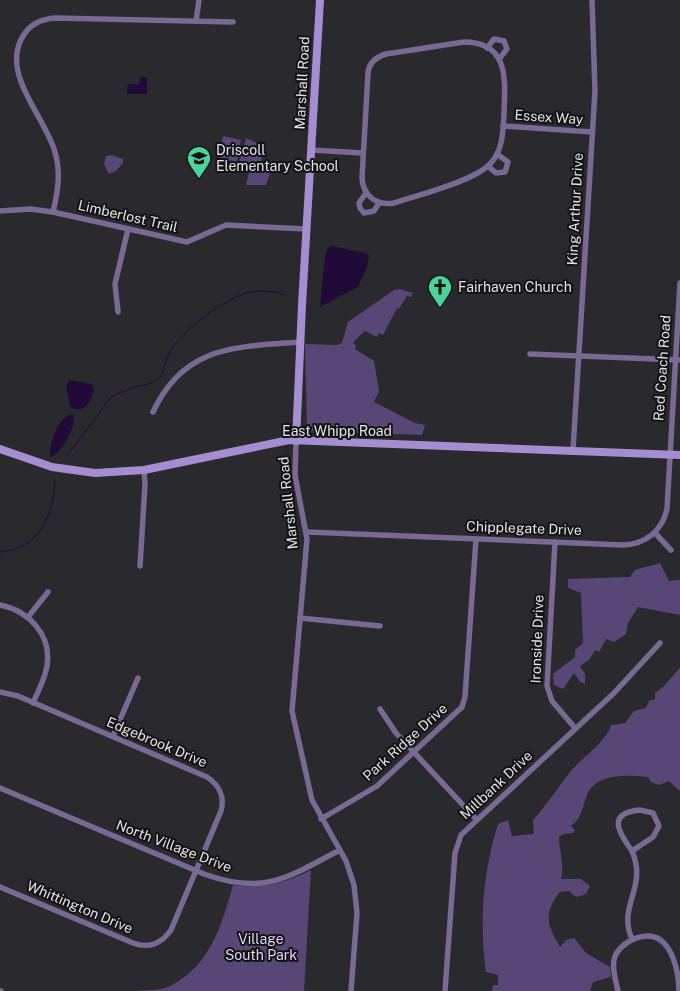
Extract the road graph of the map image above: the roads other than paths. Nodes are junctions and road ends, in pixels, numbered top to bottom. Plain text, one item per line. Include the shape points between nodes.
1 (199, 0) edge
2 (320, 0) edge
3 (592, 0) edge
4 (196, 21) junction
5 (233, 22) dead end
6 (487, 48) junction
7 (499, 59) junction
8 (503, 126) junction
9 (592, 132) junction
10 (311, 150) junction
11 (363, 153) junction
12 (497, 154) junction
13 (488, 166) junction
14 (366, 193) junction
15 (379, 202) junction
16 (0, 212) edge
17 (53, 212) junction
18 (128, 229) junction
19 (306, 229) junction
20 (680, 283) edge
21 (118, 312) dead end
22 (300, 342) junction
23 (530, 354) dead end
24 (579, 356) junction
25 (678, 360) edge
26 (153, 412) dead end
27 (296, 441) junction
28 (0, 449) edge
29 (573, 450) junction
30 (669, 454) junction
31 (680, 455) edge
32 (144, 470) junction
33 (307, 532) junction
34 (655, 533) junction
35 (476, 539) junction
36 (555, 542) junction
37 (671, 550) dead end
38 (140, 566) dead end
39 (48, 592) dead end
40 (0, 605) edge
41 (28, 617) junction
42 (300, 618) junction
43 (380, 626) dead end
44 (660, 643) dead end
45 (138, 678) dead end
46 (0, 692) edge
47 (33, 703) junction
48 (380, 709) dead end
49 (575, 728) junction
50 (113, 736) junction
51 (414, 752) junction
52 (0, 788) edge
53 (322, 819) junction
54 (476, 819) junction
55 (340, 850) junction
56 (632, 851) junction
57 (196, 871) junction
58 (0, 887) edge
59 (632, 939) junction
60 (351, 991) edge
61 (445, 991) edge
62 (618, 991) edge
63 (679, 991) edge

1 - 4 street
2 - 10 main road, Marshall Road
3 - 9 street, King Arthur Drive via 595,82
4 - 5 street
4 - 17 street via 55,18 37,22 24,34 18,46 16,63 25,91 55,153 59,183
6 - 7 street
6 - 7 street via 494,39 504,41 507,49
6 - 11 street via 464,42 376,57 368,73
7 - 8 street via 506,78
8 - 9 street, Essex Way
8 - 12 street
9 - 24 street, King Arthur Drive
10 - 11 street
10 - 19 main road, Marshall Road
11 - 14 street via 362,183
12 - 13 street
12 - 13 street via 506,160 507,169 499,174
13 - 15 street via 472,176 394,203
14 - 15 street
14 - 15 street via 359,203 364,213 374,212
16 - 17 street, Limberlost Trail via 30,209
17 - 18 street, Limberlost Trail
18 - 19 street, Limberlost Trail via 187,242 230,224
18 - 21 street via 115,284
19 - 22 main road, Marshall Road
20 - 25 street, Red Coach Road
22 - 26 street via 233,348 208,355 189,365 175,378
22 - 27 main road, Marshall Road
23 - 24 street
24 - 25 street
24 - 29 street, King Arthur Drive
25 - 30 street, Red Coach Road
27 - 29 main road, East Whipp Road
27 - 32 main road, East Whipp Road
27 - 33 street, Marshall Road via 294,475
28 - 32 main road, East Whipp Road via 38,464 67,470 109,473
29 - 30 main road, East Whipp Road
30 - 31 main road, East Whipp Road
30 - 34 street via 667,509
32 - 38 street
33 - 35 street, Chipplegate Drive
33 - 42 street, Marshall Road
34 - 36 street, Chipplegate Drive via 630,545
34 - 37 street
35 - 36 street, Chipplegate Drive
35 - 51 street, Park Ridge Drive via 464,702 455,715
36 - 49 street, Ironside Drive via 547,686 552,701
39 - 41 street
40 - 41 street
41 - 47 street via 40,631 47,653 45,673
42 - 43 street
42 - 53 street, Marshall Road via 292,712 309,790
44 - 49 street, Millbank Drive via 614,693
45 - 50 street
46 - 47 street, Edgebrook Drive
47 - 50 street, Edgebrook Drive
48 - 51 street
49 - 54 street, Millbank Drive
50 - 57 street, Edgebrook Drive via 207,777 220,789 221,811
51 - 53 street, Park Ridge Drive via 369,792
51 - 54 street
52 - 57 street, North Village Drive
53 - 55 street, Marshall Road
54 - 61 street, Millbank Drive via 461,835 455,852
55 - 57 street, North Village Drive via 304,871 272,882 231,882
55 - 60 street, Marshall Road via 351,874 356,898
56 - 56 street via 618,829 619,821 627,812 649,811 658,820 658,830
56 - 59 street via 638,874 627,916
57 - 58 street, Whittington Drive via 167,936 148,946 133,943
59 - 62 street via 620,948 614,959
59 - 63 street via 655,938 666,945 678,973

